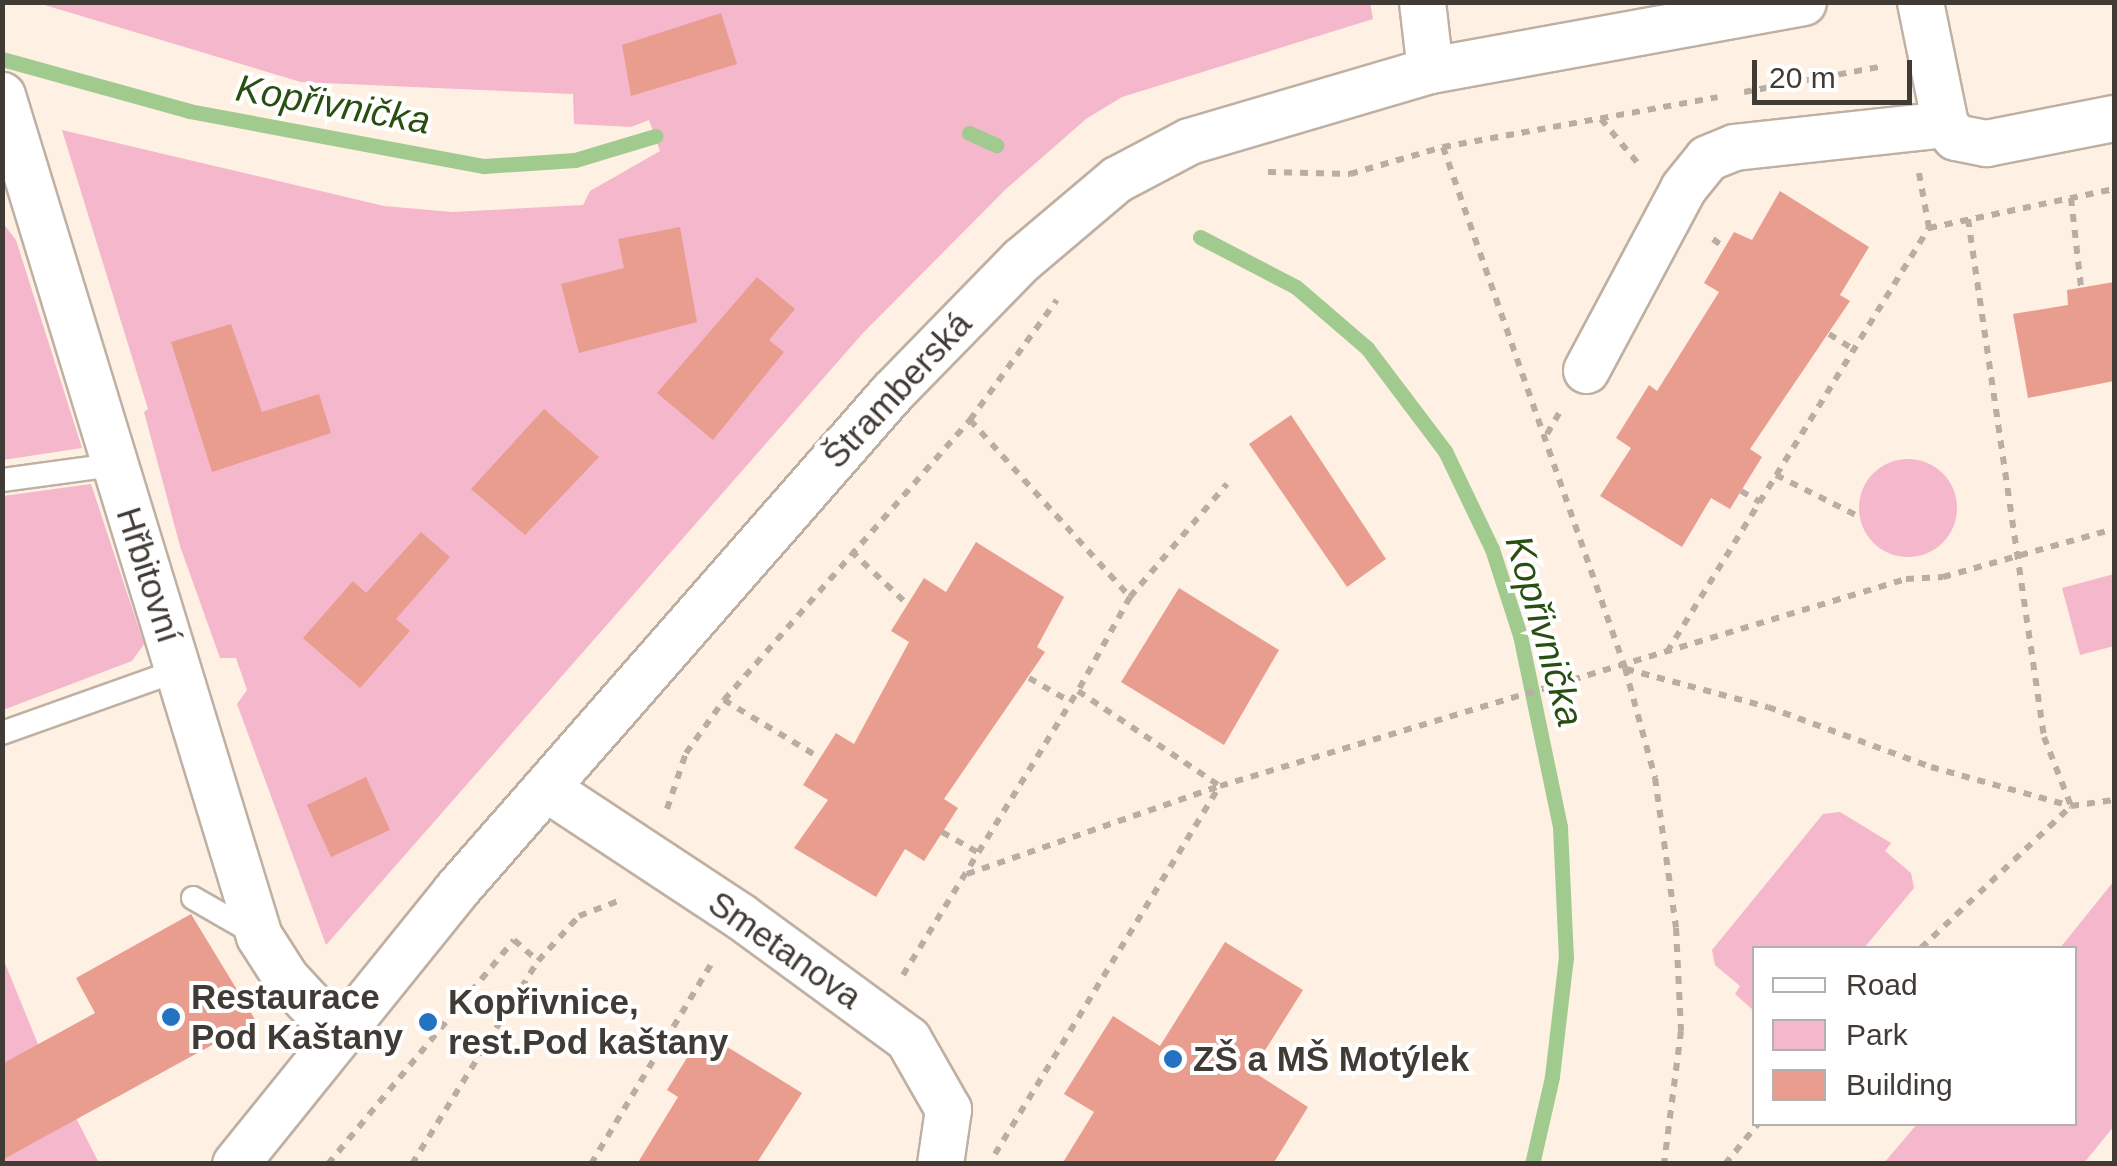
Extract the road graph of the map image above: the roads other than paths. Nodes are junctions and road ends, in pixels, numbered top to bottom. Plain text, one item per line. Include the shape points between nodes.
1 (1422, 2) edge
2 (1803, 2) edge
3 (1920, 2) edge
4 (1430, 70) junction
5 (4, 101) edge
6 (2114, 118) edge
7 (1944, 124) junction
8 (11, 165) edge
9 (1586, 370) dead end
10 (113, 465) junction
11 (2, 480) edge
12 (179, 670) junction
13 (2, 733) edge
14 (546, 788) junction
15 (193, 898) dead end
16 (259, 936) junction
17 (337, 1032) junction
18 (235, 1164) edge
19 (940, 1164) edge

1 - 4 street
2 - 4 street, Štramberská
3 - 7 street
4 - 14 street, Štramberská via 1189,141 1104,190 1020,260 892,392
5 - 8 street, Hřbitovní
6 - 7 street via 1986,142 1955,137
7 - 9 street via 1734,147 1707,158 1684,188
8 - 10 street, Hřbitovní
10 - 11 lane
10 - 12 street, Hřbitovní
12 - 13 lane
12 - 16 street, Hřbitovní
14 - 17 street, Štramberská
14 - 19 street, Smetanova via 740,916 918,1051 948,1109
15 - 16 lane
16 - 17 street, Hřbitovní via 286,978
17 - 18 street, Štramberská

